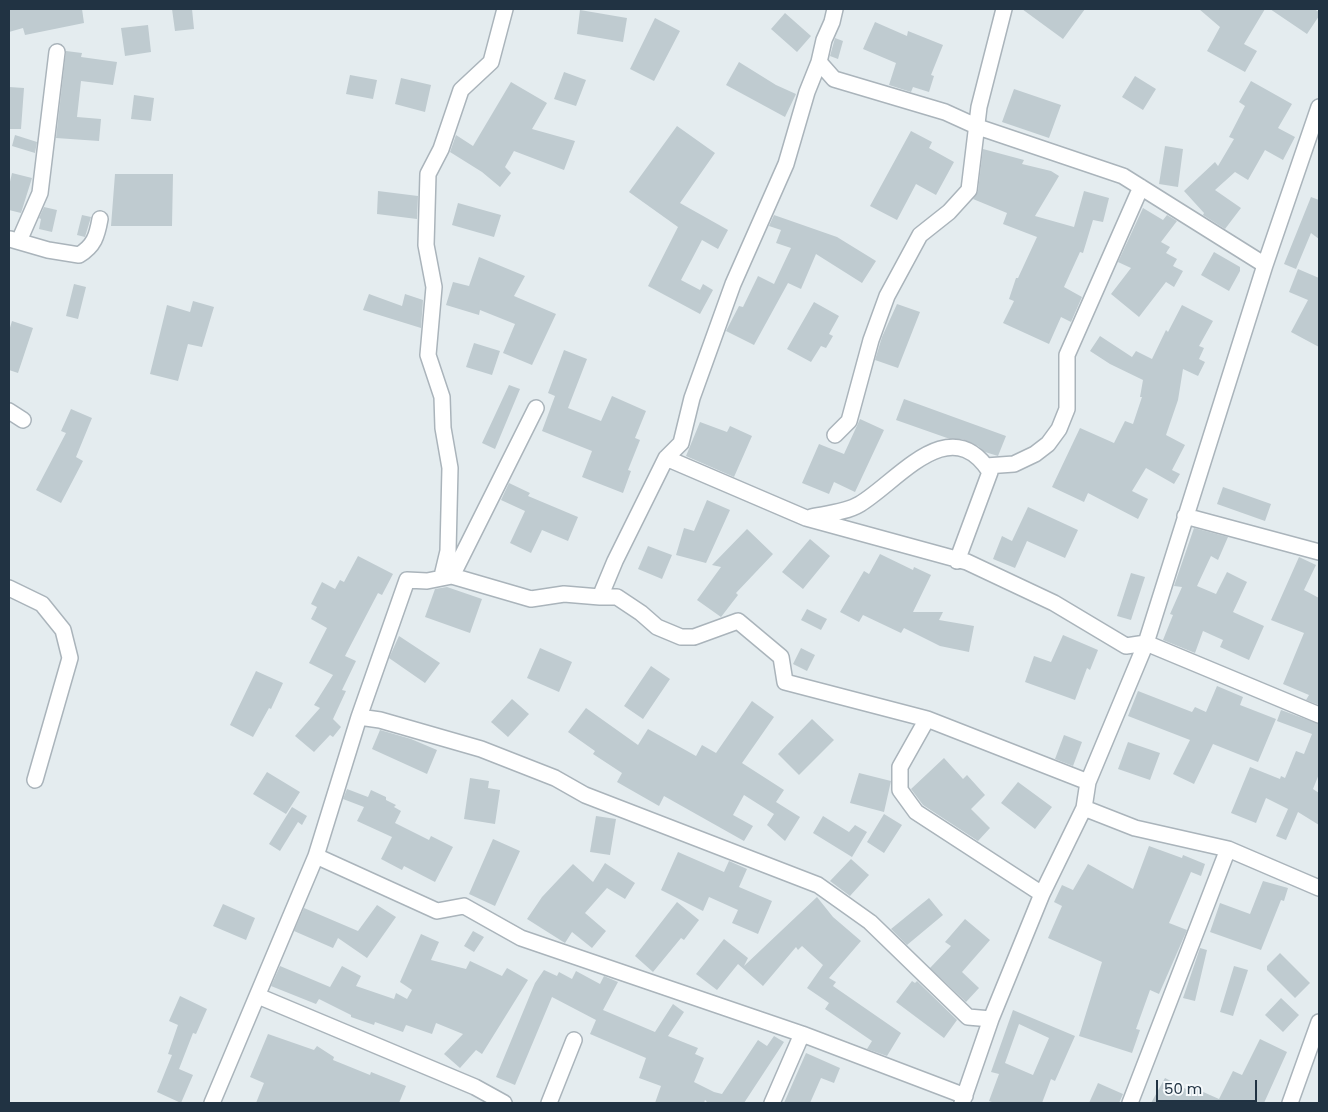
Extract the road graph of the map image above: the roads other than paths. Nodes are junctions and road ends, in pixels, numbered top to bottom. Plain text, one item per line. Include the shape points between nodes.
1 (505, 9) edge
2 (835, 9) edge
3 (1004, 9) edge
4 (56, 52) dead end
5 (819, 62) junction
6 (834, 79) junction
7 (807, 92) junction
8 (1319, 107) edge
9 (978, 127) junction
10 (1141, 187) junction
11 (100, 219) dead end
12 (14, 240) edge
13 (1265, 265) junction
14 (536, 408) dead end
15 (9, 411) edge
16 (23, 420) dead end
17 (835, 435) dead end
18 (666, 458) junction
19 (986, 466) junction
20 (1185, 516) junction
21 (806, 518) junction
22 (1319, 552) edge
23 (957, 561) junction
24 (447, 576) junction
25 (9, 588) edge
26 (600, 597) junction
27 (1146, 643) junction
28 (1319, 715) edge
29 (359, 717) junction
30 (927, 718) junction
31 (35, 780) dead end
32 (1088, 782) junction
33 (1084, 808) junction
34 (1228, 849) junction
35 (316, 856) junction
36 (1319, 888) edge
37 (1042, 894) junction
38 (258, 996) junction
39 (991, 1018) junction
40 (1319, 1022) edge
41 (802, 1034) junction
42 (574, 1040) dead end
43 (1315, 1045) edge
44 (963, 1099) edge
45 (212, 1103) edge
46 (504, 1103) edge
47 (549, 1103) edge
48 (772, 1103) edge
49 (1130, 1103) edge
50 (1290, 1103) edge

1 - 24 street via 491,62 461,90 442,149 428,174 426,245 434,287 428,355 442,397 450,468
2 - 5 street
3 - 9 street via 979,107
4 - 12 street via 40,193
5 - 6 street
5 - 7 street
6 - 7 street
6 - 9 street via 945,112
7 - 18 street via 786,164 733,284 692,398 681,443
8 - 13 street
9 - 10 street via 1123,176
9 - 17 street via 969,190 949,212 920,235 892,288 871,340 848,421
10 - 13 street
10 - 19 street via 1067,355 1067,409 1060,429 1048,444 1014,464
11 - 12 street via 97,238 88,250 79,255
13 - 20 street
14 - 24 street
15 - 16 street
18 - 21 street
18 - 26 street
19 - 21 street via 981,458 946,446 913,461 858,506
19 - 23 street via 990,472
20 - 22 street
20 - 27 street
21 - 23 street
23 - 27 street via 967,562 1054,603 1126,646
24 - 26 street via 531,599 564,594
24 - 29 street via 427,581 407,580
25 - 31 street via 42,604 63,630 70,658
26 - 30 street via 617,597 657,627 681,637 694,637 738,621 781,657 785,682
27 - 28 street
27 - 32 street
29 - 35 street
29 - 39 street via 481,749 555,778 585,795 818,885 870,922 968,1017
30 - 32 street
30 - 37 street via 900,767 900,790 916,812
32 - 33 street
33 - 34 street via 1135,828
33 - 37 street
34 - 36 street
34 - 49 street
35 - 38 street
35 - 41 street via 437,911 464,906 521,938
37 - 39 street
38 - 45 street
38 - 46 street via 475,1087
39 - 44 street
40 - 43 street
41 - 44 street
41 - 48 street
42 - 47 street
43 - 50 street

